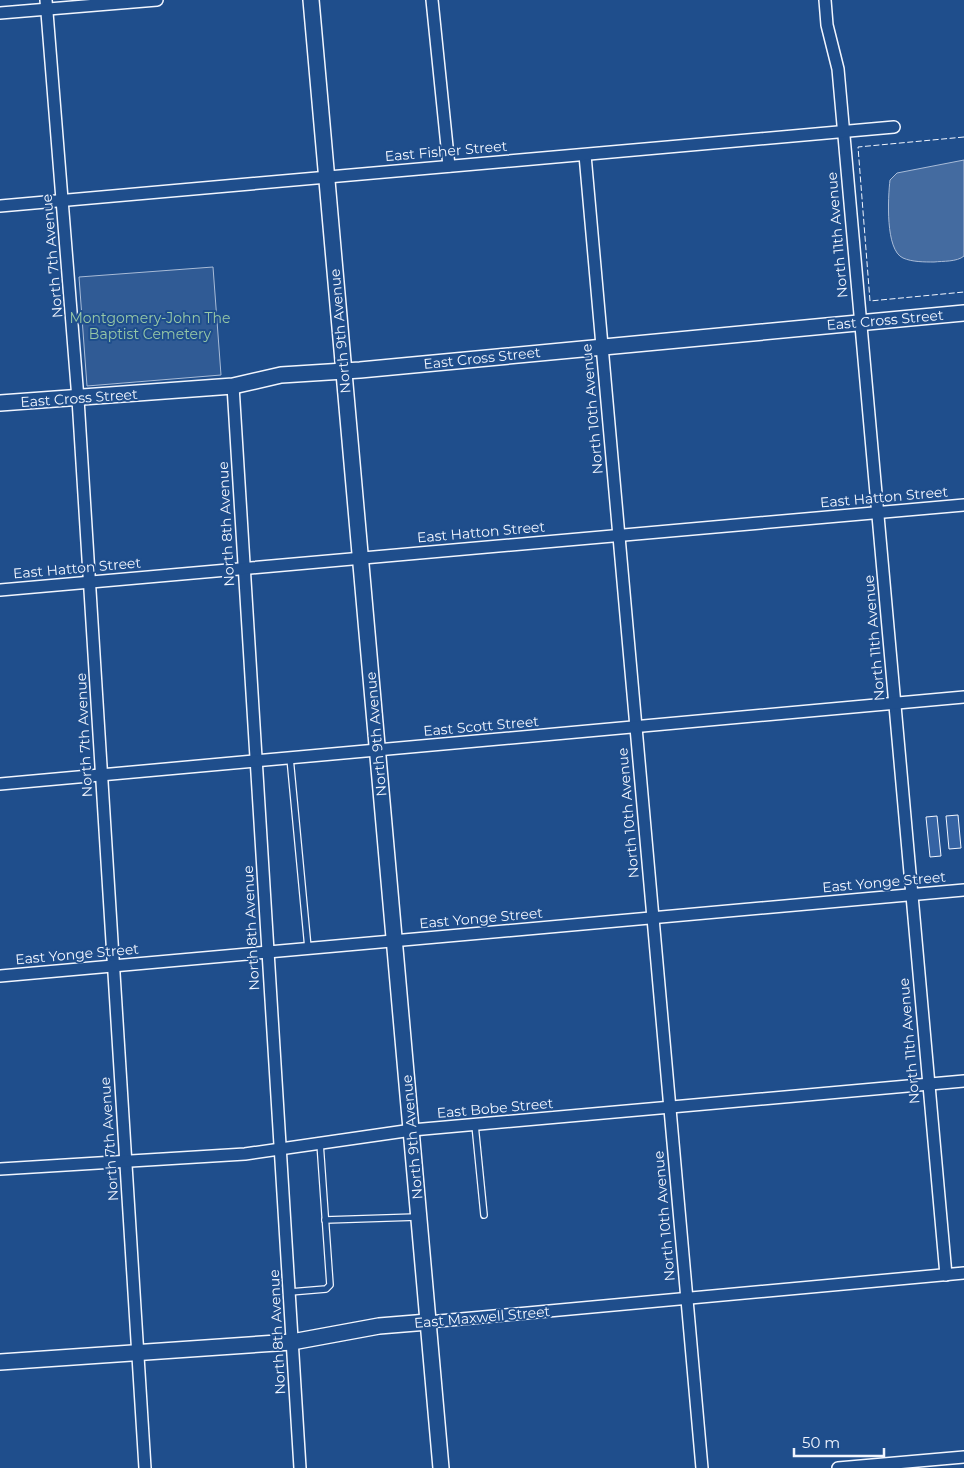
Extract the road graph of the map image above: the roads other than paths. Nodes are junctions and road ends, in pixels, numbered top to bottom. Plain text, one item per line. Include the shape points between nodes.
1 (157, 0) edge
2 (311, 0) edge
3 (432, 0) edge
4 (825, 0) edge
5 (46, 4) edge
6 (0, 13) edge
7 (894, 127) dead end
8 (843, 131) junction
9 (585, 154) junction
10 (448, 166) junction
11 (326, 177) junction
12 (62, 200) junction
13 (0, 206) edge
14 (964, 313) edge
15 (860, 322) junction
16 (602, 346) junction
17 (343, 371) junction
18 (233, 386) junction
19 (78, 399) junction
20 (0, 403) edge
21 (964, 505) edge
22 (878, 512) junction
23 (619, 535) junction
24 (360, 558) junction
25 (244, 569) junction
26 (90, 582) junction
27 (0, 590) edge
28 (964, 698) edge
29 (895, 704) junction
30 (636, 727) junction
31 (377, 750) junction
32 (290, 758) junction
33 (256, 761) junction
34 (101, 775) junction
35 (0, 784) edge
36 (964, 890) edge
37 (911, 894) junction
38 (653, 917) junction
39 (396, 940) junction
40 (308, 948) junction
41 (267, 952) junction
42 (113, 966) junction
43 (0, 976) edge
44 (964, 1080) edge
45 (928, 1084) junction
46 (670, 1107) junction
47 (475, 1125) junction
48 (412, 1130) junction
49 (320, 1143) junction
50 (280, 1148) junction
51 (125, 1161) junction
52 (0, 1169) edge
53 (484, 1214) dead end
54 (419, 1217) junction
55 (324, 1220) junction
56 (964, 1273) edge
57 (946, 1275) junction
58 (290, 1292) junction
59 (687, 1298) junction
60 (428, 1322) junction
61 (292, 1342) junction
62 (138, 1353) junction
63 (0, 1362) edge
64 (964, 1457) edge
65 (900, 1465) edge
66 (145, 1468) edge
67 (300, 1468) edge
68 (441, 1468) edge
69 (702, 1468) edge
70 (838, 1468) edge

1 - 5 street
2 - 11 main road, North 9th Avenue
3 - 10 street
4 - 8 street, North 11th Avenue via 827,25 838,69
5 - 6 street
5 - 12 street, North 7th Avenue
7 - 8 street, East Fisher Street
8 - 9 street, East Fisher Street
8 - 15 street, North 11th Avenue
9 - 10 street, East Fisher Street
9 - 16 street, North 10th Avenue
10 - 11 street, East Fisher Street
11 - 12 street, East Fisher Street
11 - 17 main road, North 9th Avenue
12 - 13 street, East Fisher Street
12 - 19 street, North 7th Avenue
14 - 15 main road, East Cross Street
15 - 16 main road, East Cross Street
15 - 22 street, North 11th Avenue
16 - 17 main road, East Cross Street
16 - 23 street, North 10th Avenue
17 - 18 main road, East Cross Street via 281,375
17 - 24 main road, North 9th Avenue
18 - 19 main road, East Cross Street
18 - 25 street, North 8th Avenue
19 - 20 main road, East Cross Street
19 - 26 street, North 7th Avenue
21 - 22 street, East Hatton Street
22 - 23 street, East Hatton Street
22 - 29 street, North 11th Avenue
23 - 24 street, East Hatton Street
23 - 30 street, North 10th Avenue
24 - 25 street, East Hatton Street
24 - 31 main road, North 9th Avenue
25 - 26 street, East Hatton Street
25 - 33 street, North 8th Avenue
26 - 27 street, East Hatton Street
26 - 34 street, North 7th Avenue
28 - 29 street, East Scott Street
29 - 30 street, East Scott Street
29 - 37 street, North 11th Avenue
30 - 31 street, East Scott Street
30 - 38 street, North 10th Avenue
31 - 32 street, East Scott Street
31 - 39 main road, North 9th Avenue
32 - 33 street, East Scott Street
32 - 40 lane
33 - 34 street, East Scott Street
33 - 41 street, North 8th Avenue
34 - 35 street, East Scott Street
34 - 42 street, North 7th Avenue
36 - 37 street, East Yonge Street
37 - 38 street, East Yonge Street
37 - 45 street, North 11th Avenue
38 - 39 street, East Yonge Street
38 - 46 street, North 10th Avenue
39 - 40 street, East Yonge Street
39 - 48 main road, North 9th Avenue
40 - 41 street, East Yonge Street
41 - 42 street, East Yonge Street
41 - 50 street, North 8th Avenue
42 - 43 street, East Yonge Street
42 - 51 street, North 7th Avenue
44 - 45 street, East Bobe Street
45 - 46 street, East Bobe Street
45 - 57 street, North 11th Avenue
46 - 47 street, East Bobe Street
46 - 59 street, North 10th Avenue
47 - 48 street, East Bobe Street
47 - 53 lane
48 - 49 street, East Bobe Street
48 - 54 main road, North 9th Avenue
49 - 50 street, East Bobe Street
49 - 55 lane
50 - 51 street, East Bobe Street via 237,1155
50 - 58 street, North 8th Avenue
51 - 52 street, East Bobe Street
51 - 62 street, North 7th Avenue
54 - 55 lane
54 - 60 main road, North 9th Avenue
55 - 58 lane via 330,1285 326,1289
56 - 57 street, East Maxwell Street
57 - 59 street, East Maxwell Street
58 - 61 street, North 8th Avenue
59 - 60 street, East Maxwell Street
59 - 69 street, North 10th Avenue
60 - 61 main road, East Maxwell Street via 379,1326
60 - 68 main road, North 9th Avenue
61 - 62 main road, East Maxwell Street
61 - 67 street, North 8th Avenue
62 - 63 main road, East Maxwell Street
62 - 66 street, North 7th Avenue
64 - 65 street
65 - 70 street

